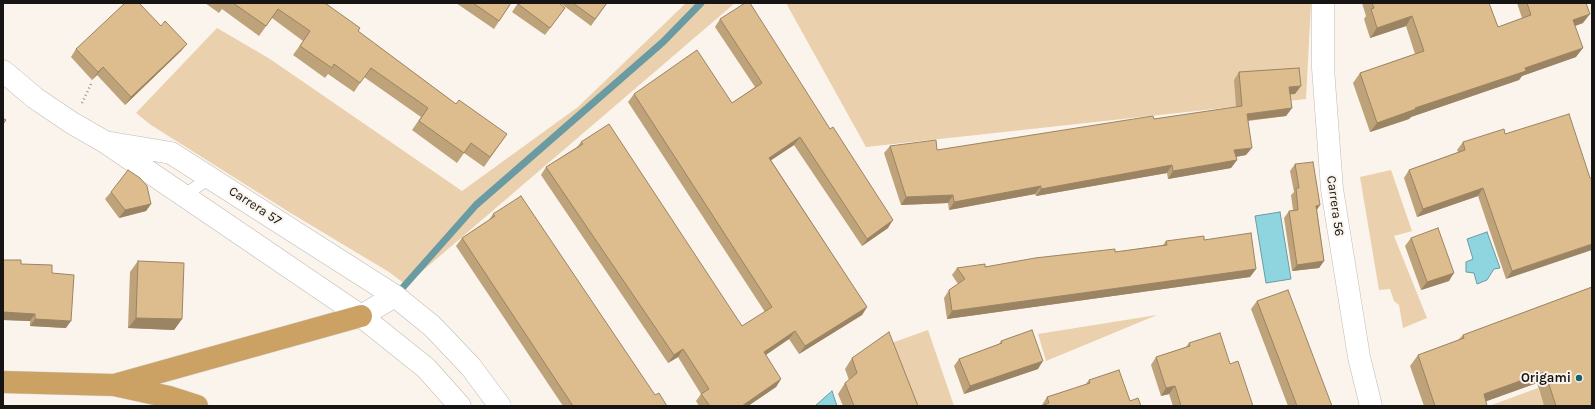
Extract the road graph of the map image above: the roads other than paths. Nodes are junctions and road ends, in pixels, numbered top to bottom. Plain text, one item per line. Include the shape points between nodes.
1 (1323, 3) edge
2 (3, 71) edge
3 (106, 142) junction
4 (211, 177) junction
5 (183, 196) junction
6 (395, 296) junction
7 (360, 316) junction
8 (3, 382) edge
9 (114, 385) junction
10 (197, 406) edge
11 (460, 406) edge
12 (500, 406) edge
13 (1371, 406) edge

1 - 13 street, Carrera 56 via 1323,68 1332,189 1359,357
2 - 3 street, Carrera 57 via 35,98
3 - 4 street, Carrera 57 via 171,153
3 - 5 street, Carrera 57
4 - 5 lane
4 - 6 street, Carrera 57
5 - 7 street, Carrera 57
6 - 7 street
6 - 12 street, Carrera 57 via 436,331 471,367
7 - 9 highway
7 - 11 street, Carrera 57 via 426,368
8 - 9 highway
9 - 10 highway

